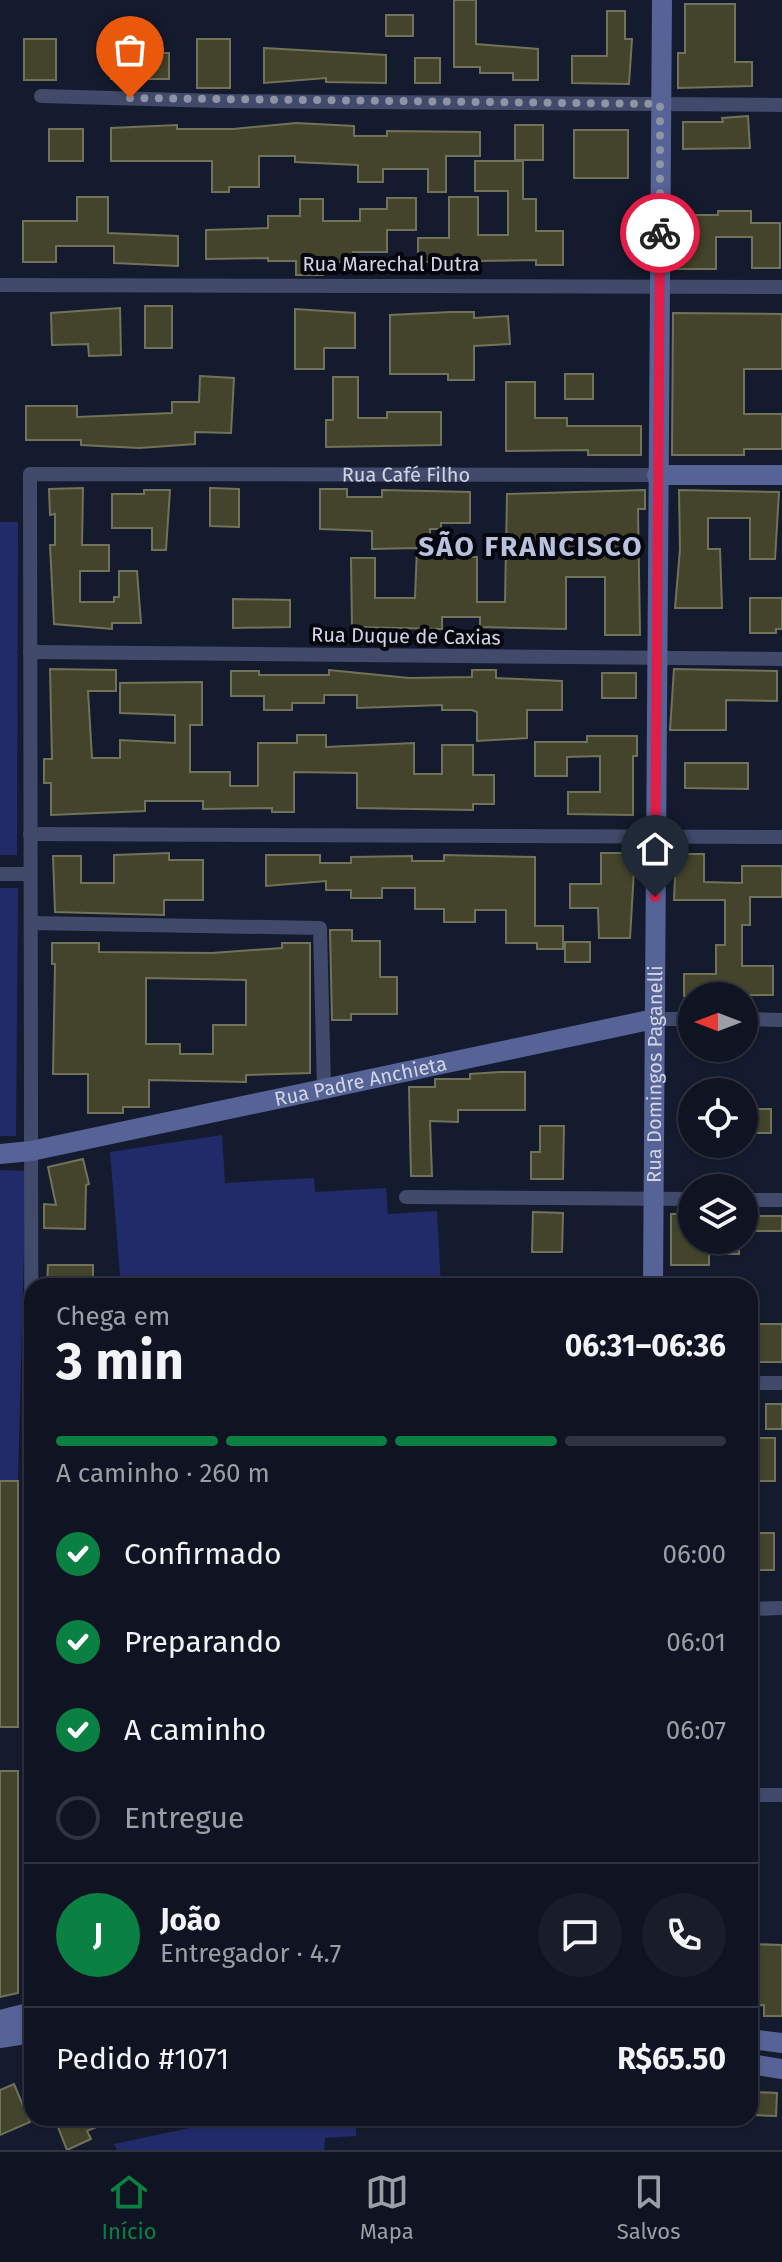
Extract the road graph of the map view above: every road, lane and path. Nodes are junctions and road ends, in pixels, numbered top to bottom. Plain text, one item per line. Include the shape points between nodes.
1 (662, 0) edge
2 (41, 96) dead end
3 (660, 104) junction
4 (782, 105) edge
5 (659, 284) junction
6 (0, 285) edge
7 (782, 287) edge
8 (657, 475) junction
9 (782, 475) edge
10 (30, 652) junction
11 (656, 659) junction
12 (782, 659) edge
13 (30, 834) junction
14 (655, 836) junction
15 (782, 837) edge
16 (0, 874) edge
17 (30, 874) junction
18 (31, 923) junction
19 (654, 1019) junction
20 (678, 1019) edge
21 (758, 1019) edge
22 (782, 1020) edge
23 (324, 1088) junction
24 (31, 1151) junction
25 (0, 1154) edge
26 (406, 1197) dead end
27 (653, 1199) junction
28 (678, 1199) edge
29 (758, 1200) edge
30 (782, 1200) edge
31 (32, 1278) edge
32 (653, 1278) edge
33 (758, 1383) edge
34 (782, 1383) edge
35 (782, 1608) edge
36 (758, 1609) edge
37 (758, 1795) edge
38 (782, 1795) edge
39 (24, 2014) edge
40 (0, 2020) edge
41 (24, 2034) edge
42 (0, 2038) edge
43 (758, 2040) edge
44 (782, 2043) edge
45 (758, 2065) edge
46 (782, 2069) edge

1 - 3 street, Rua Domingos Paganelli
2 - 3 street
3 - 4 street
3 - 5 street, Rua Domingos Paganelli
5 - 6 street, Rua Marechal Dutra
5 - 7 street, Rua Marechal Dutra
5 - 8 street, Rua Domingos Paganelli
8 - 9 street, Rua Café Filho
8 - 10 street, Rua Café Filho via 30,474
8 - 11 street, Rua Domingos Paganelli
10 - 11 street, Rua Duque de Caxias
10 - 13 street
11 - 12 street, Rua Duque de Caxias
11 - 14 street, Rua Domingos Paganelli
13 - 14 street
13 - 17 street
14 - 15 street
14 - 19 street, Rua Domingos Paganelli
16 - 17 street
17 - 18 street
18 - 23 street via 320,928
18 - 24 street
19 - 20 street, Rua Padre Anchieta
19 - 23 street, Rua Padre Anchieta
19 - 27 street, Rua Domingos Paganelli
21 - 22 street
23 - 24 street, Rua Padre Anchieta
24 - 25 street, Rua Padre Anchieta
24 - 31 street
26 - 27 street
27 - 28 street
27 - 32 street, Rua Domingos Paganelli
29 - 30 street
33 - 34 street
35 - 36 street
37 - 38 street
39 - 40 street
41 - 42 street
43 - 44 street
45 - 46 street

